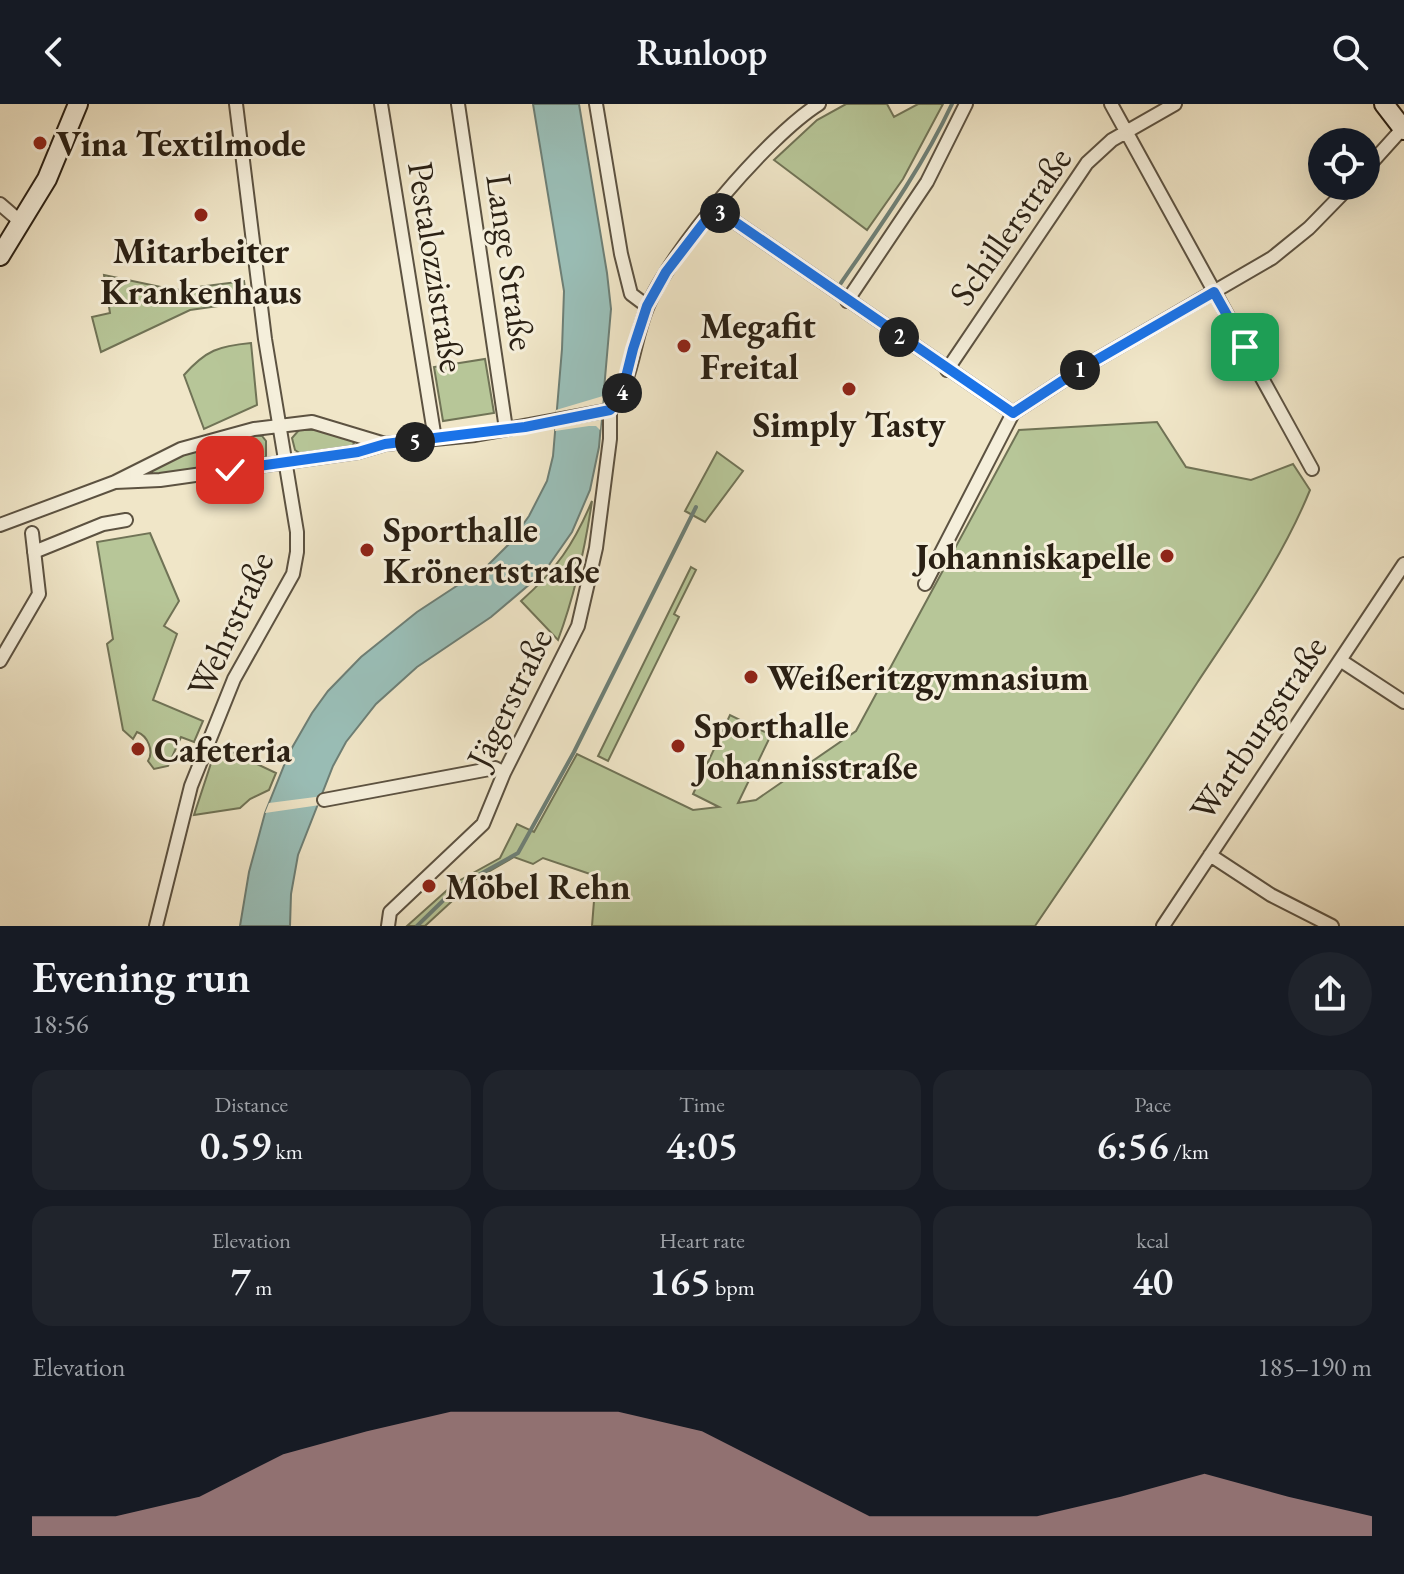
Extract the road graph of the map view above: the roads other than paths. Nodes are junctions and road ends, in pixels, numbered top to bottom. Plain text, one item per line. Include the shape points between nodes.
1 (78, 104) edge
2 (236, 104) edge
3 (381, 104) edge
4 (458, 104) edge
5 (596, 104) edge
6 (966, 104) edge
7 (1111, 104) edge
8 (1175, 104) edge
9 (1384, 104) edge
10 (817, 105) edge
11 (1403, 129) edge
12 (1126, 131) junction
13 (1380, 154) edge
14 (1336, 200) edge
15 (0, 204) edge
16 (715, 208) junction
17 (22, 223) junction
18 (0, 256) edge
19 (1214, 292) junction
20 (847, 301) junction
21 (647, 306) junction
22 (947, 370) junction
23 (606, 411) junction
24 (1013, 413) junction
25 (279, 427) junction
26 (506, 429) junction
27 (435, 439) junction
28 (385, 444) junction
29 (286, 462) junction
30 (1312, 469) dead end
31 (115, 482) junction
32 (126, 520) dead end
33 (0, 525) edge
34 (1404, 564) edge
35 (925, 584) dead end
36 (1340, 660) junction
37 (0, 661) edge
38 (1404, 702) edge
39 (504, 773) junction
40 (324, 800) dead end
41 (1210, 855) junction
42 (156, 926) edge
43 (388, 926) edge
44 (1163, 926) edge
45 (1332, 926) edge

1 - 17 main road
2 - 25 street, Wehrstraße
3 - 27 street, Pestalozzistraße
4 - 26 street, Lange Straße
5 - 21 street via 631,294
6 - 20 street via 927,182
7 - 12 street
8 - 12 street, Schillerstraße
9 - 11 main road
10 - 16 street
11 - 13 street
12 - 19 street
12 - 22 street, Schillerstraße via 1087,163
14 - 19 street via 1272,258
15 - 17 street
16 - 20 street
16 - 21 street
17 - 18 main road
19 - 24 street
19 - 30 street
20 - 22 street
21 - 23 street via 621,397
22 - 24 street
23 - 26 street
23 - 39 street, Jägerstraße via 610,439 596,548 578,626
24 - 35 street
25 - 28 street via 312,422
25 - 29 street, Wehrstraße
25 - 31 street via 181,449
26 - 27 street
27 - 28 street
28 - 29 street
29 - 31 street
29 - 42 street, Wehrstraße via 297,532 293,574 246,655 191,786
31 - 33 street
32 - 37 street via 31,543 39,594
34 - 36 street, Wartburgstraße
36 - 38 street
36 - 41 street, Wartburgstraße
39 - 40 street via 495,768 467,772
39 - 43 street, Jägerstraße via 483,824 390,912
41 - 44 street, Wartburgstraße
41 - 45 street

